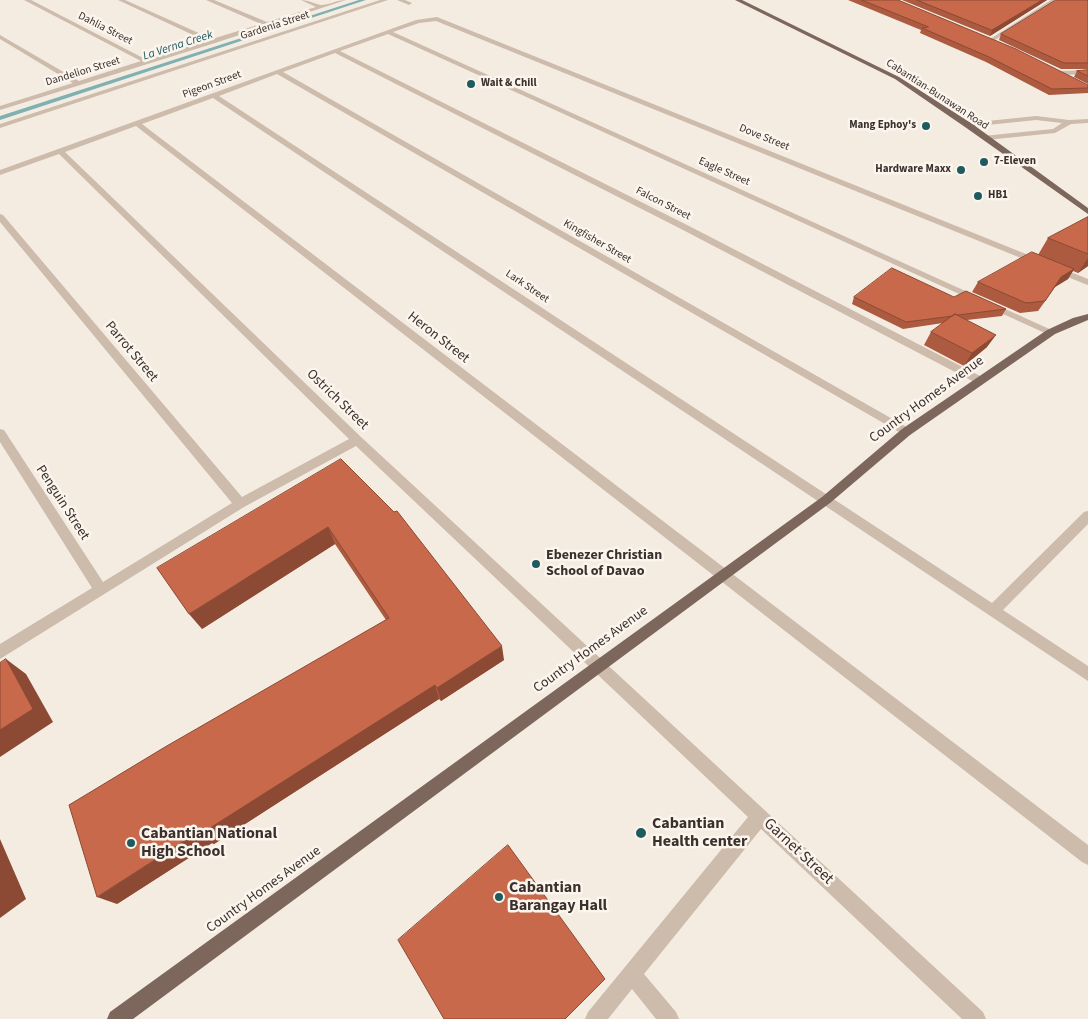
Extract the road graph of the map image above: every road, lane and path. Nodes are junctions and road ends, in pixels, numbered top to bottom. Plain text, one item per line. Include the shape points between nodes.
1 (27, 0) edge
2 (121, 0) edge
3 (209, 0) edge
4 (304, 0) edge
5 (344, 0) edge
6 (385, 0) edge
7 (400, 0) edge
8 (738, 0) edge
9 (1054, 0) edge
10 (409, 3) dead end
11 (322, 7) junction
12 (432, 18) joint
13 (266, 24) junction
14 (388, 32) junction
15 (0, 37) edge
16 (981, 37) edge
17 (990, 41) junction
18 (213, 42) junction
19 (999, 45) edge
20 (335, 51) junction
21 (147, 62) junction
22 (1052, 69) edge
23 (278, 72) junction
24 (1088, 72) edge
25 (1062, 73) junction
26 (1075, 81) edge
27 (80, 84) junction
28 (214, 95) junction
29 (1, 107) edge
30 (1088, 121) edge
31 (1069, 122) junction
32 (137, 123) junction
33 (968, 125) junction
34 (0, 126) edge
35 (986, 138) junction
36 (60, 151) junction
37 (0, 173) edge
38 (1088, 212) edge
39 (0, 218) edge
40 (1088, 282) edge
41 (1088, 317) edge
42 (1051, 332) junction
43 (980, 380) junction
44 (906, 432) junction
45 (0, 433) edge
46 (357, 440) junction
47 (826, 500) junction
48 (240, 504) junction
49 (1088, 516) edge
50 (723, 574) junction
51 (100, 589) junction
52 (993, 611) junction
53 (0, 652) edge
54 (599, 664) junction
55 (1088, 674) edge
56 (760, 816) junction
57 (1088, 856) edge
58 (632, 974) junction
59 (117, 1019) edge
60 (595, 1019) edge
61 (669, 1019) edge
62 (976, 1019) edge

1 - 21 street, Dahlia Street
2 - 18 street
3 - 13 street
4 - 11 street
5 - 11 street, Dandelion Street
6 - 34 street, Gardenia Street
7 - 10 street
8 - 33 main road, Cabantian-Bunawan Road via 897,78
9 - 17 street
11 - 13 street, Dandelion Street
12 - 14 street, Pigeon Street
12 - 40 street, Dove Street via 444,20
13 - 18 street, Dandelion Street
14 - 20 street, Pigeon Street
14 - 42 street, Eagle Street
15 - 27 street
16 - 17 street
17 - 19 street
18 - 21 street, Dandelion Street
20 - 23 street, Pigeon Street
20 - 43 street, Falcon Street
21 - 27 street, Dandelion Street
22 - 25 street
23 - 28 street, Pigeon Street
23 - 44 street, Kingfisher Street
24 - 25 street
25 - 26 street
27 - 29 street, Dandelion Street
28 - 32 street, Pigeon Street
28 - 47 street, Lark Street
30 - 31 street
31 - 33 street via 1036,118
31 - 35 street via 1055,131
32 - 36 street, Pigeon Street
32 - 50 street, Heron Street
33 - 35 main road, Cabantian-Bunawan Road
35 - 38 main road, Cabantian-Bunawan Road
36 - 37 street, Pigeon Street
36 - 46 street, Ostrich Street
39 - 48 street, Parrot Street
41 - 42 main road, Country Homes Avenue
42 - 43 main road, Country Homes Avenue
43 - 44 main road, Country Homes Avenue
44 - 47 main road, Country Homes Avenue
45 - 51 street, Penguin Street
46 - 48 street
46 - 54 street, Ostrich Street
47 - 50 main road, Country Homes Avenue
47 - 52 street, Lark Street
48 - 51 street
49 - 52 street
50 - 54 main road, Country Homes Avenue
50 - 57 street, Heron Street
51 - 53 street
52 - 55 street, Lark Street
54 - 56 street, Garnet Street
54 - 59 main road, Country Homes Avenue
56 - 58 street
56 - 62 street, Garnet Street
58 - 60 street
58 - 61 street

